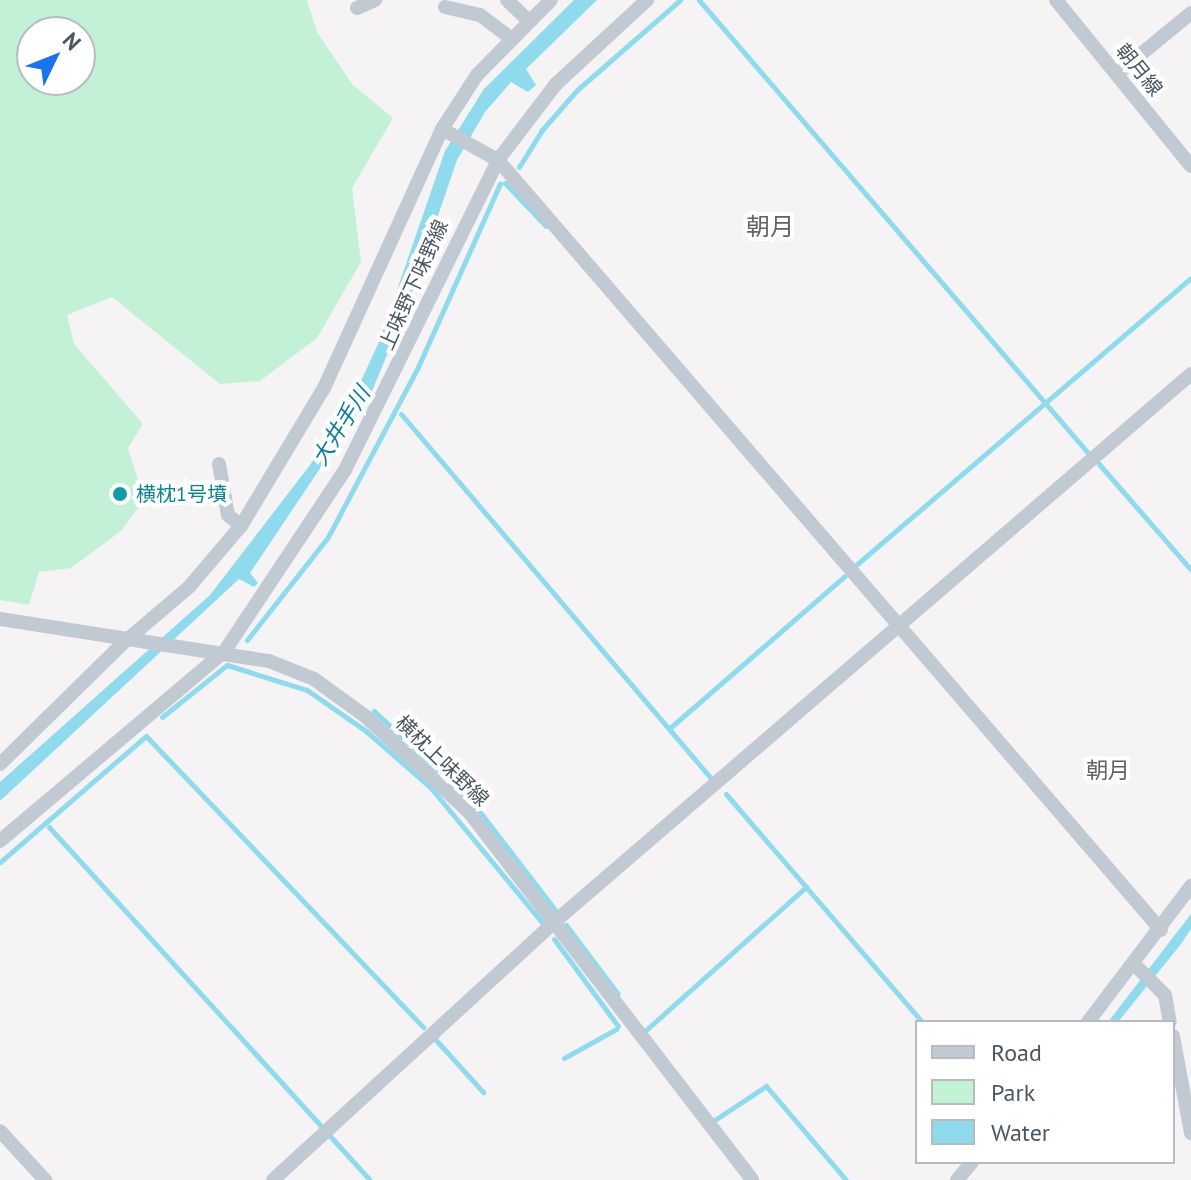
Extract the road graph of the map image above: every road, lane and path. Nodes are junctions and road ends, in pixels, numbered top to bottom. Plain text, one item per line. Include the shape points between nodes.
1 (375, 0) edge
2 (507, 0) edge
3 (551, 0) edge
4 (647, 0) edge
5 (1056, 0) edge
6 (445, 7) dead end
7 (357, 8) dead end
8 (525, 11) edge
9 (1191, 13) edge
10 (511, 38) junction
11 (1117, 74) junction
12 (442, 129) junction
13 (498, 160) junction
14 (1191, 166) edge
15 (1191, 374) edge
16 (219, 464) dead end
17 (241, 526) junction
18 (0, 619) edge
19 (897, 625) junction
20 (131, 637) junction
21 (224, 652) junction
22 (0, 764) edge
23 (0, 841) edge
24 (1191, 886) edge
25 (552, 924) junction
26 (1161, 930) junction
27 (1135, 965) junction
28 (1090, 1020) edge
29 (1170, 1020) edge
30 (1175, 1047) edge
31 (0, 1131) edge
32 (1191, 1133) edge
33 (970, 1164) edge
34 (45, 1180) edge
35 (273, 1180) edge
36 (752, 1180) edge
37 (957, 1180) edge

1 - 7 street
2 - 8 street
3 - 8 street
4 - 13 street, 上味野下味野線 via 556,84
5 - 11 street, 朝月線
6 - 10 street via 480,15
8 - 10 street
9 - 11 street
10 - 12 street via 477,75
11 - 14 street, 朝月線
12 - 13 street
12 - 17 street via 330,377
13 - 19 street
13 - 21 street, 上味野下味野線 via 345,470
15 - 19 street
16 - 17 street via 228,515
17 - 20 street via 189,587
18 - 20 street, 横枕上味野線
19 - 25 street
19 - 26 street
20 - 21 street, 横枕上味野線
20 - 22 street
21 - 23 street, 上味野下味野線
21 - 25 street, 横枕上味野線 via 269,661 314,679 365,716 469,812
24 - 26 street
25 - 35 street
25 - 36 street, 横枕上味野線
26 - 27 street
27 - 28 street
27 - 29 street via 1165,995
30 - 32 street
31 - 34 street
33 - 37 street

